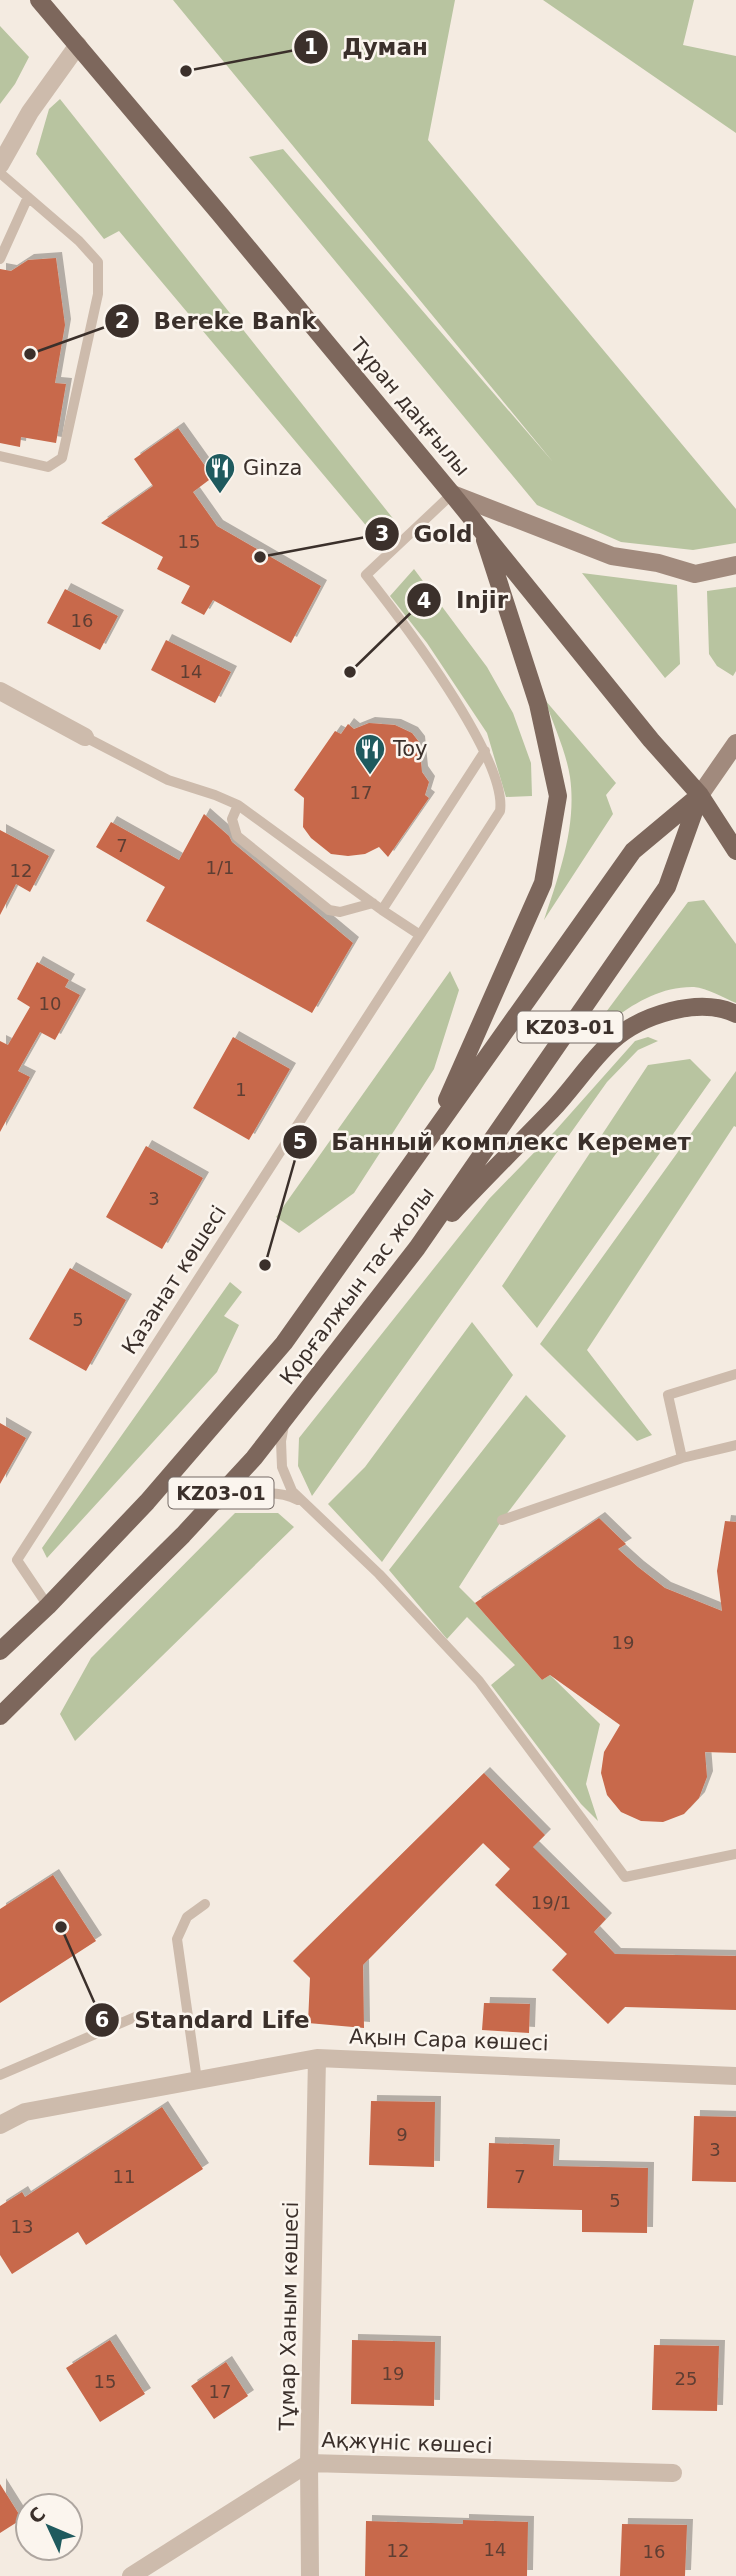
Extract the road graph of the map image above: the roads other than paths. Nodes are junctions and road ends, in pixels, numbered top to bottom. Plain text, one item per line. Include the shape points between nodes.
1 (39, 0) edge
2 (78, 45) junction
3 (6, 142) edge
4 (0, 165) edge
5 (0, 173) edge
6 (28, 197) junction
7 (0, 259) edge
8 (0, 456) edge
9 (452, 494) junction
10 (482, 530) junction
11 (736, 565) edge
12 (0, 691) edge
13 (85, 737) joint
14 (736, 743) edge
15 (485, 751) junction
16 (699, 795) junction
17 (238, 806) junction
18 (736, 851) edge
19 (378, 906) junction
20 (420, 935) junction
21 (736, 1014) edge
22 (432, 1134) junction
23 (417, 1248) junction
24 (736, 1374) edge
25 (285, 1418) junction
26 (736, 1445) edge
27 (682, 1458) junction
28 (307, 1505) junction
29 (205, 1510) junction
30 (502, 1520) dead end
31 (48, 1606) junction
32 (0, 1651) edge
33 (0, 1716) edge
34 (736, 1854) edge
35 (205, 1904) dead end
36 (135, 2017) dead end
37 (317, 2058) junction
38 (0, 2075) edge
39 (736, 2076) edge
40 (197, 2080) junction
41 (0, 2125) edge
42 (309, 2463) junction
43 (673, 2473) dead end
44 (131, 2576) edge
45 (310, 2576) edge

1 - 2 main road, Тұран даңғылы
2 - 3 street
2 - 9 main road, Тұран даңғылы
3 - 4 street
5 - 6 lane
6 - 7 lane
6 - 8 lane via 98,262 98,294 62,458 48,467
9 - 10 main road, Тұран даңғылы
9 - 11 main road via 612,556 695,574
9 - 15 lane via 366,575 421,646
10 - 16 main road, Тұран даңғылы
10 - 22 main road via 538,704 558,796 543,883
12 - 13 street
13 - 17 lane via 168,780
14 - 16 main road, Қорғалжын тас жолы / KZ03-01
15 - 19 lane
15 - 20 lane via 500,811
16 - 18 main road, Тұран даңғылы
16 - 22 main road, Қорғалжын тас жолы / KZ03-01 via 633,851
16 - 23 main road, Қорғалжын тас жолы / KZ03-01 via 667,887
17 - 19 lane
17 - 19 lane via 232,819 237,836 319,904 340,912
19 - 20 lane
20 - 31 lane, Қазанат көшесі via 17,1560
21 - 23 main road via 699,1006 651,1016 612,1040 555,1107
22 - 31 main road, Қорғалжын тас жолы / KZ03-01 via 284,1343 148,1502
23 - 25 main road, Қорғалжын тас жолы / KZ03-01
24 - 27 lane via 668,1395
25 - 28 lane via 282,1467 292,1491
25 - 29 main road, Қорғалжын тас жолы / KZ03-01
26 - 27 lane
27 - 30 lane
28 - 29 lane via 286,1494 260,1493
28 - 34 lane via 479,1681 625,1877
29 - 33 main road, Қорғалжын тас жолы / KZ03-01
31 - 32 main road, Қорғалжын тас жолы / KZ03-01
35 - 40 lane via 187,1917 177,1939
36 - 38 lane
37 - 39 street, Ақын Сара көшесі
37 - 40 street, Ақын Сара көшесі
37 - 42 street, Тұмар Ханым көшесі
40 - 41 street, Ақын Сара көшесі via 26,2112
42 - 43 street, Ақжүніс көшесі
42 - 44 street, Ақжүніс көшесі
42 - 45 street, Тұмар Ханым көшесі

